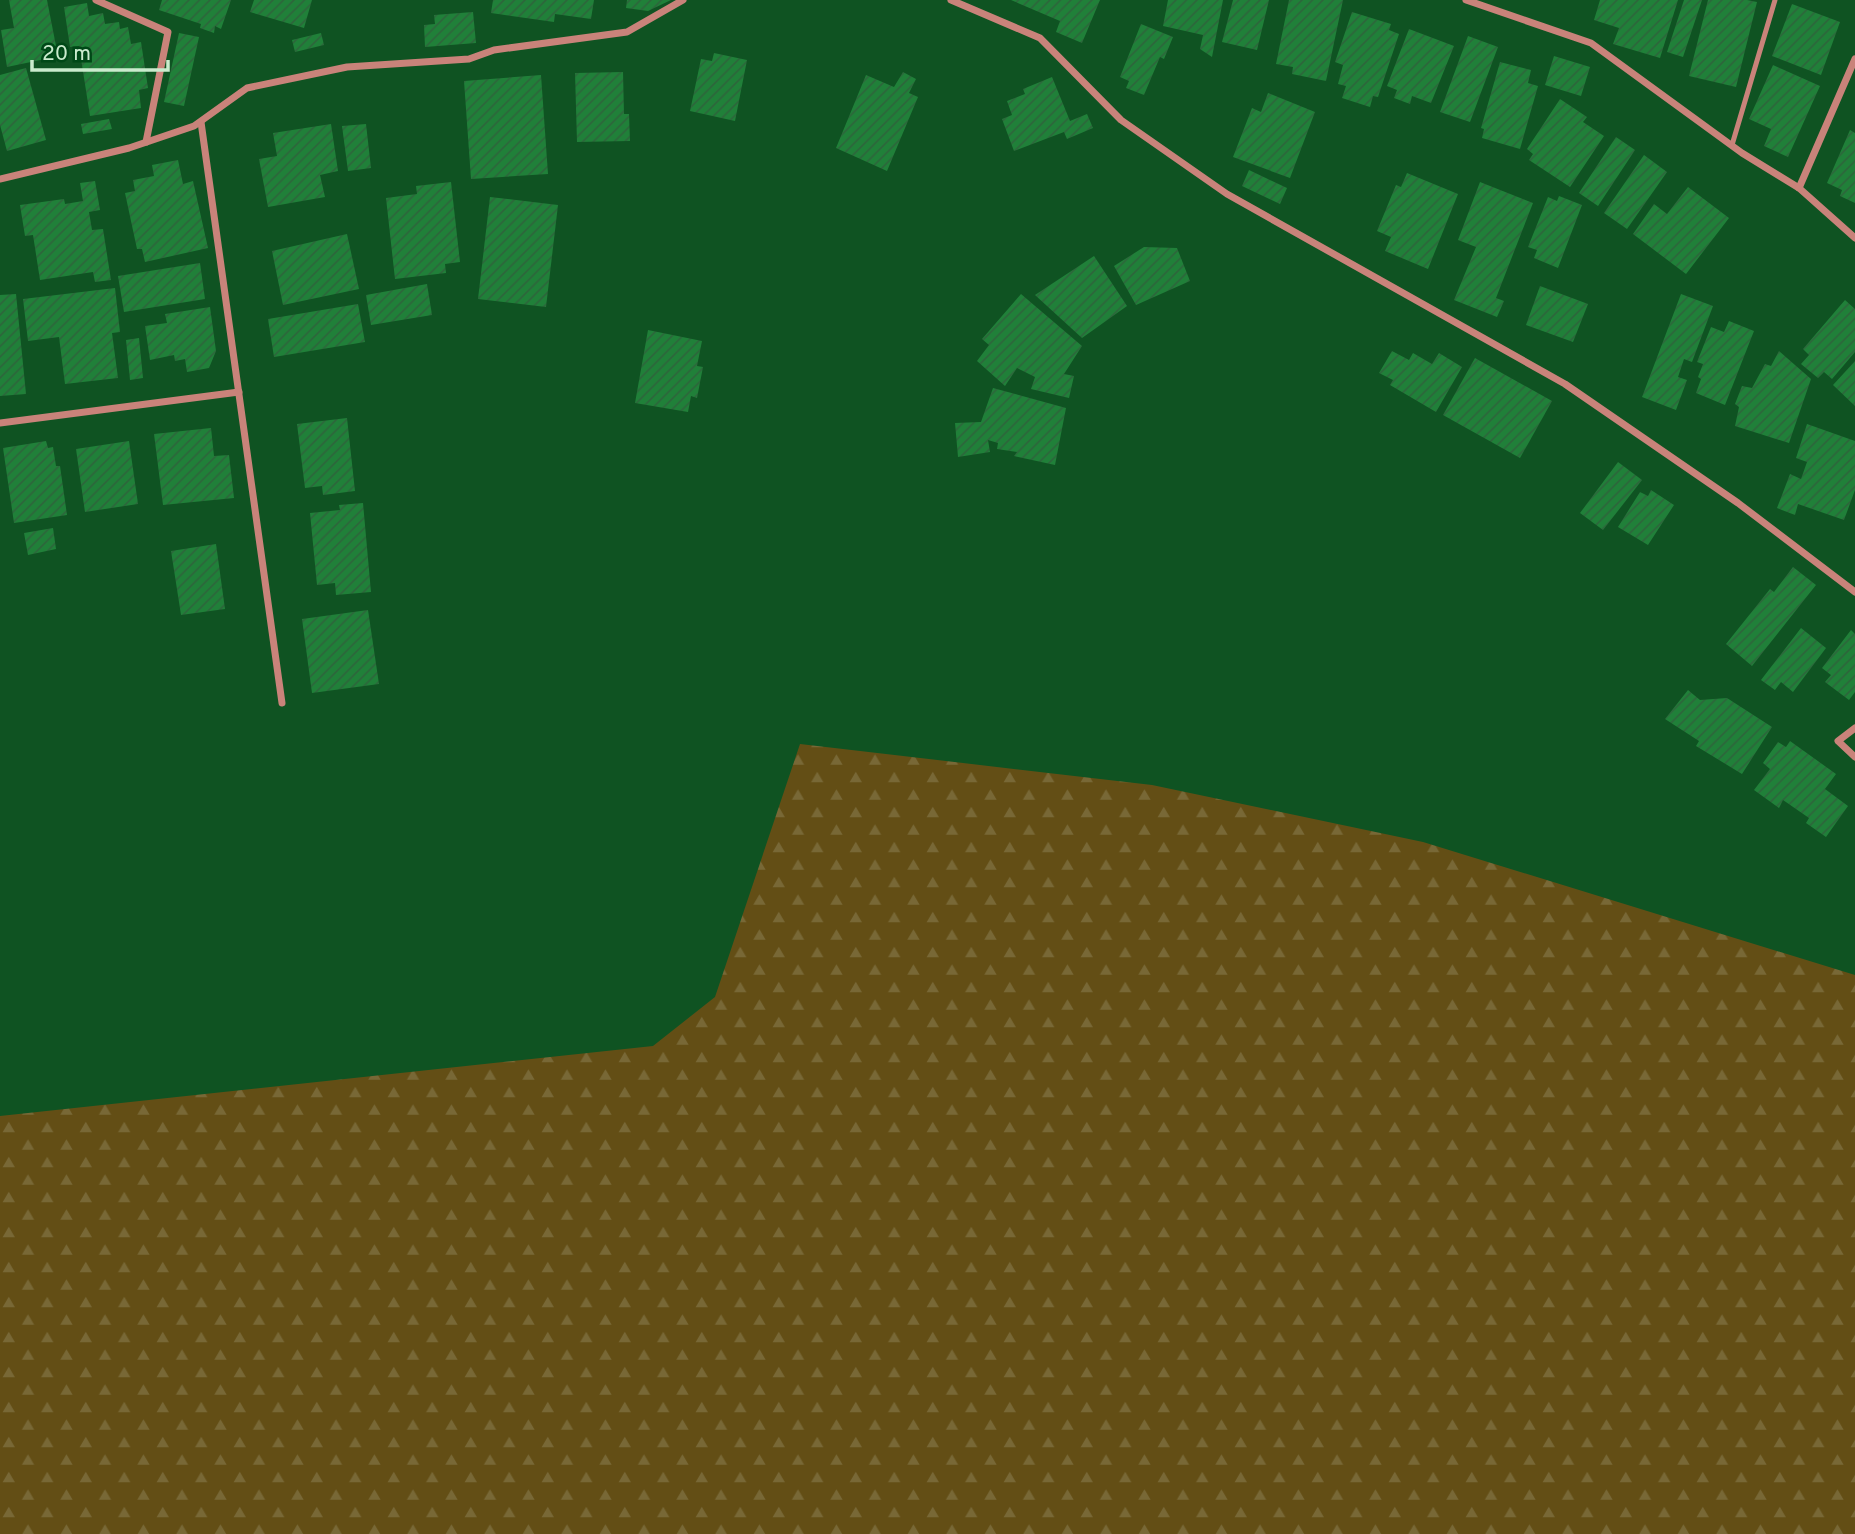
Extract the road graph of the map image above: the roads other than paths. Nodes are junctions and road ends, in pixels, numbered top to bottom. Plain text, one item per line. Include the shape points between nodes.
1 (96, 0) edge
2 (683, 0) edge
3 (951, 0) edge
4 (1466, 0) edge
5 (1775, 0) edge
6 (1855, 59) edge
7 (201, 122) junction
8 (146, 142) junction
9 (1732, 145) junction
10 (0, 180) edge
11 (1799, 188) junction
12 (1855, 238) edge
13 (239, 392) junction
14 (0, 423) edge
15 (1855, 592) edge
16 (282, 703) dead end
17 (1855, 728) edge
18 (1855, 757) edge

1 - 8 street via 168,32
2 - 7 street via 628,32 494,50 470,59 347,67 247,88
3 - 15 street via 1040,38 1121,120 1227,194 1565,384 1738,503
4 - 9 street via 1591,43
5 - 9 lane
6 - 11 street
7 - 8 street
7 - 13 street
8 - 10 street
9 - 11 street
11 - 12 street
13 - 14 street
13 - 16 street
17 - 18 street via 1838,741

